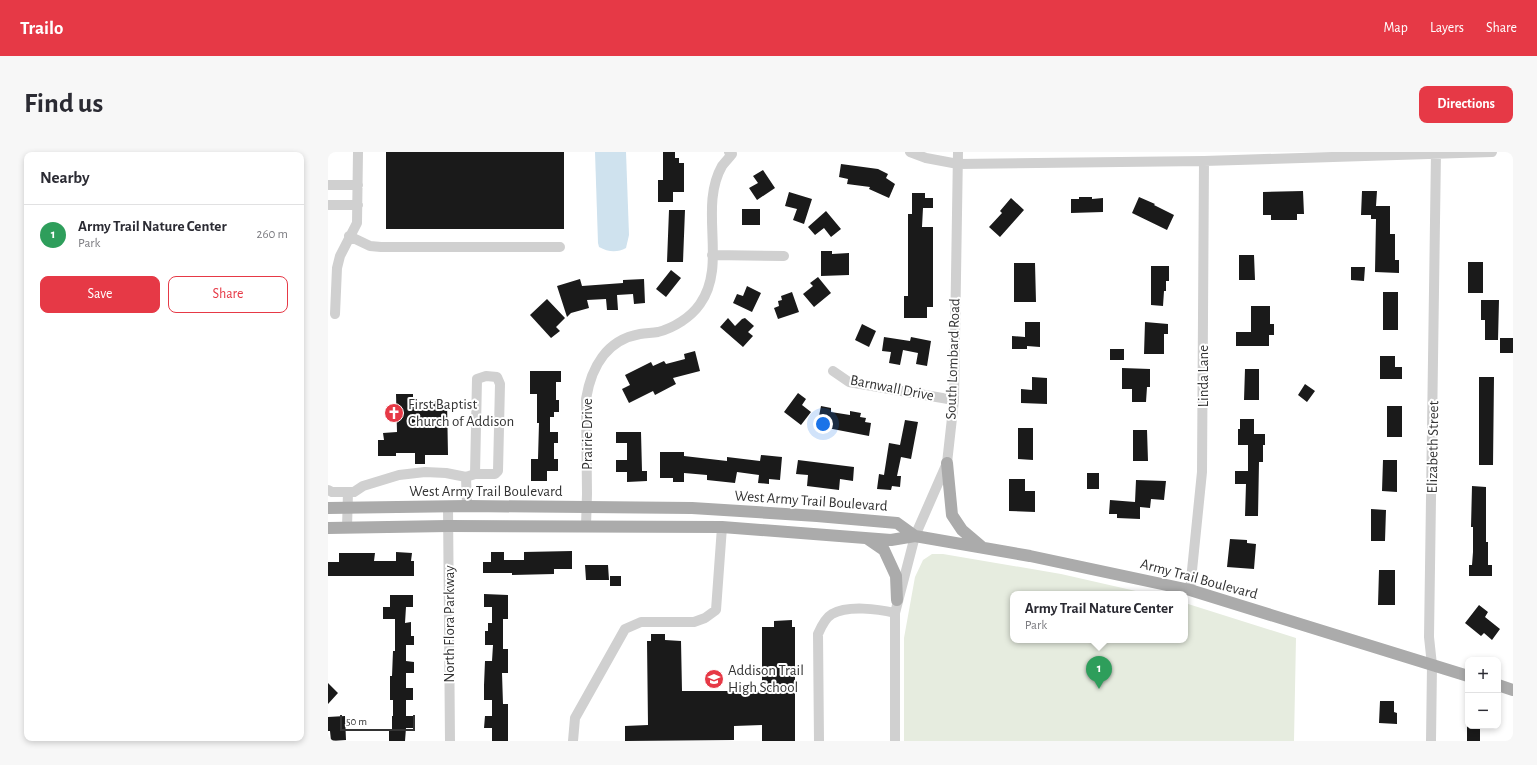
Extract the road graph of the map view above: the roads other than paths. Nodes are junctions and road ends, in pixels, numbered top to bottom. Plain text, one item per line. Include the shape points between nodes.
1 (358, 152) edge
2 (910, 152) edge
3 (958, 152) edge
4 (1492, 152) edge
5 (732, 153) edge
6 (1436, 153) edge
7 (1204, 161) junction
8 (958, 164) junction
9 (358, 184) junction
10 (328, 185) edge
11 (328, 205) edge
12 (358, 205) junction
13 (350, 236) junction
14 (560, 247) dead end
15 (712, 255) junction
16 (784, 256) dead end
17 (335, 314) dead end
18 (833, 372) dead end
19 (954, 400) junction
20 (947, 463) junction
21 (471, 476) junction
22 (328, 490) edge
23 (348, 492) junction
24 (448, 506) junction
25 (467, 506) junction
26 (348, 507) junction
27 (587, 507) junction
28 (328, 508) edge
29 (724, 510) junction
30 (448, 526) junction
31 (586, 526) junction
32 (722, 527) junction
33 (328, 528) edge
34 (347, 528) junction
35 (915, 536) junction
36 (867, 538) junction
37 (983, 548) junction
38 (1190, 590) junction
39 (897, 600) junction
40 (895, 612) junction
41 (1432, 664) junction
42 (1465, 675) edge
43 (1501, 687) edge
44 (1513, 690) edge
45 (450, 741) edge
46 (573, 741) edge
47 (819, 741) edge
48 (895, 741) edge
49 (1431, 741) edge

1 - 9 street
2 - 8 street
3 - 8 street
4 - 6 street
5 - 15 street, Prairie Drive via 723,165 714,193 711,210
6 - 7 street
6 - 41 street, Elizabeth Street via 1430,636
7 - 8 street
7 - 38 street, Linda Lane via 1202,472
8 - 19 street, South Lombard Road
9 - 10 street
9 - 12 street
11 - 12 street
12 - 13 street via 357,223
13 - 14 street via 370,246 381,247
13 - 17 street via 337,268
15 - 16 street
15 - 27 street, Prairie Drive via 708,291 695,310 670,328 639,334 615,344 603,354 593,370 586,399
18 - 19 street, Barnwall Drive via 849,382
19 - 20 street, South Lombard Road
20 - 35 street, South Lombard Road
20 - 37 main road via 952,515 962,530
21 - 21 street via 477,379 486,376 497,377 500,384 498,471 494,474
21 - 23 street via 425,472 399,475
21 - 25 street
22 - 23 street
23 - 26 street
24 - 25 main road, West Army Trail Boulevard
24 - 26 main road, West Army Trail Boulevard
24 - 30 street, North Flora Parkway
25 - 27 main road, West Army Trail Boulevard
26 - 28 main road, West Army Trail Boulevard
26 - 34 street
27 - 29 main road, West Army Trail Boulevard
27 - 31 street, Prairie Drive
29 - 32 main road
29 - 35 main road, West Army Trail Boulevard via 897,523
30 - 31 main road
30 - 34 main road
30 - 45 street, North Flora Parkway
31 - 32 main road
32 - 36 main road
32 - 46 street via 716,610 694,622 640,622 625,629 575,718
33 - 34 main road
35 - 36 main road via 891,540
35 - 37 main road, Army Trail Boulevard
35 - 39 street, South Lombard Road
36 - 39 main road via 884,550 896,576
37 - 38 main road, Army Trail Boulevard
38 - 41 main road, Army Trail Boulevard
39 - 40 street, South Lombard Road
40 - 47 street via 875,609 845,610 831,614 823,623 818,634
40 - 48 street, South Lombard Road
41 - 42 main road, Army Trail Boulevard
41 - 49 street, Elizabeth Street
43 - 44 main road

